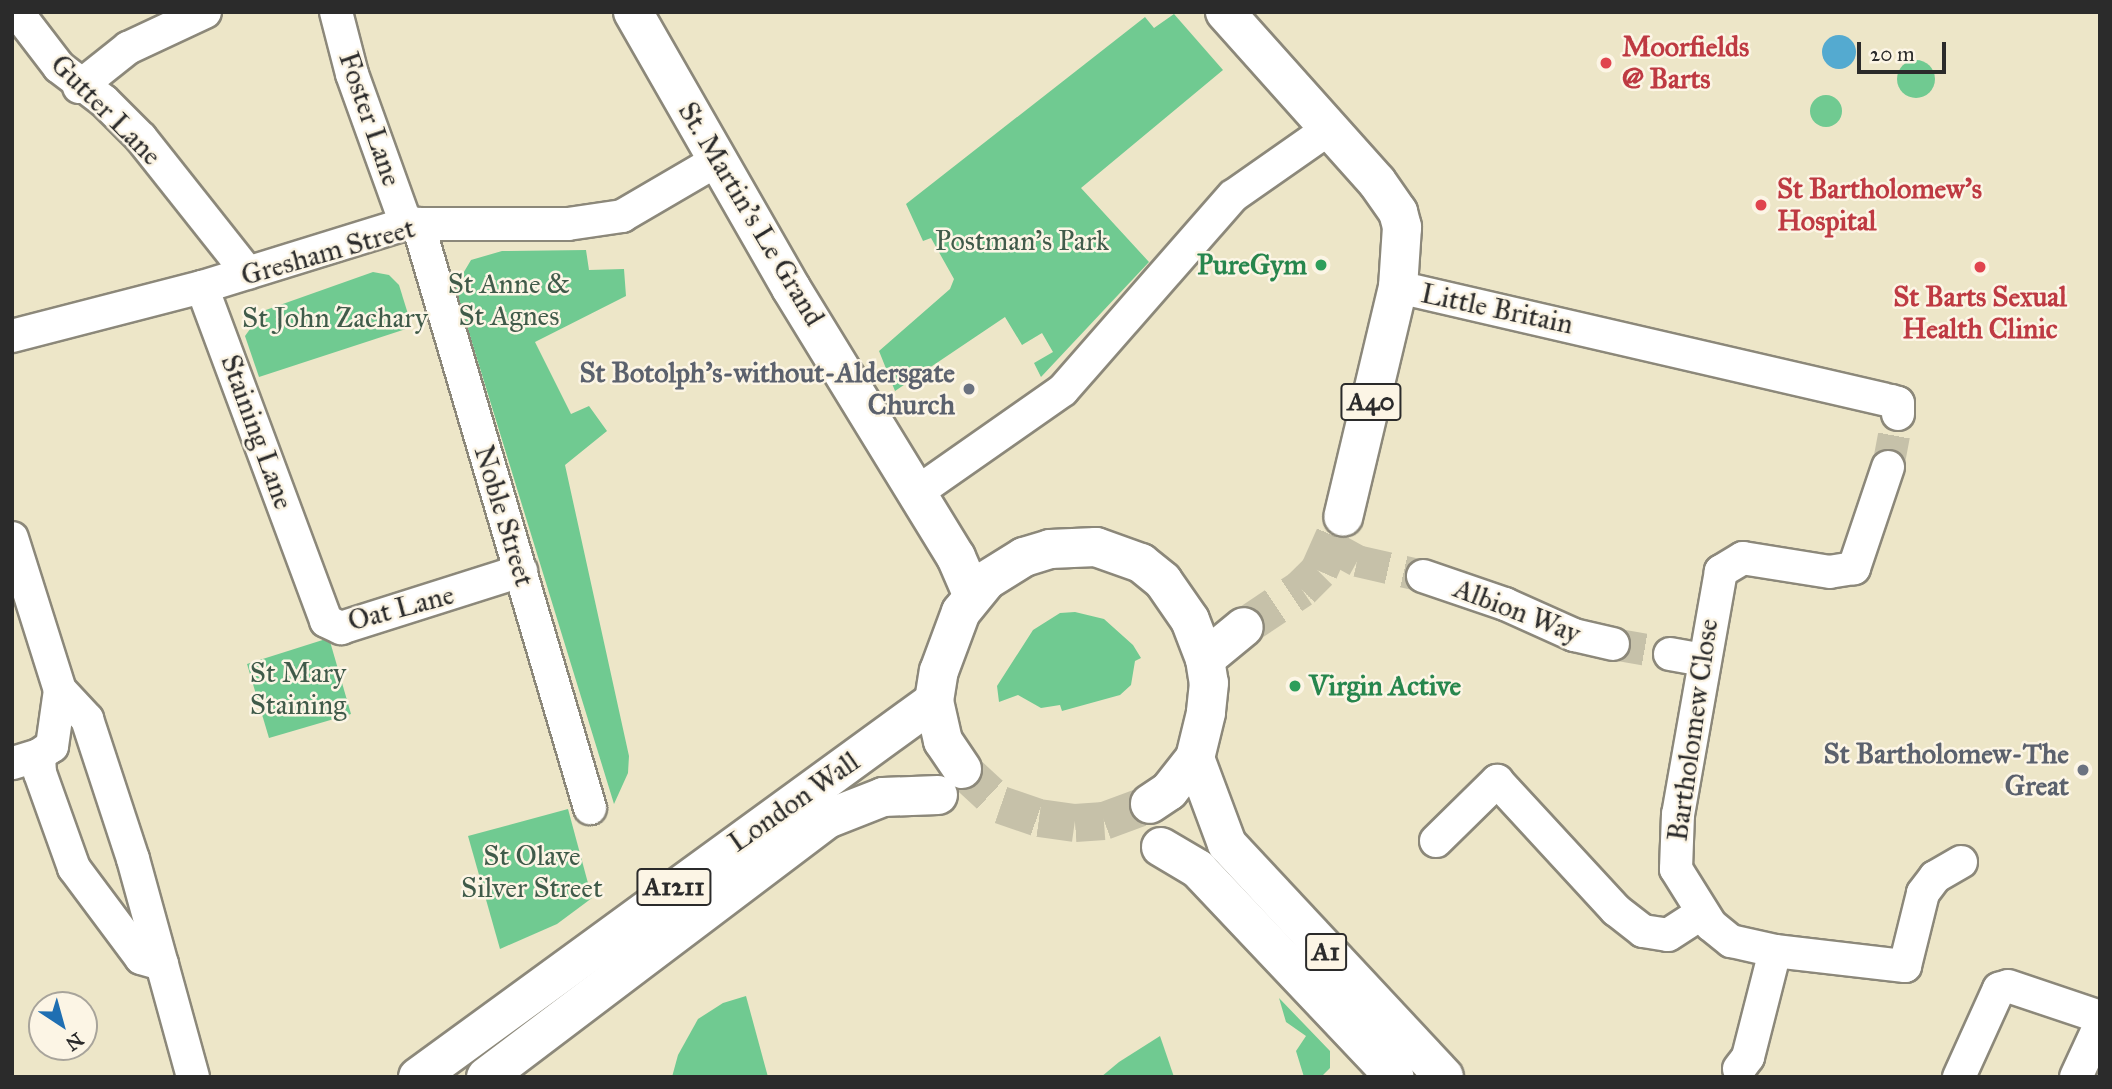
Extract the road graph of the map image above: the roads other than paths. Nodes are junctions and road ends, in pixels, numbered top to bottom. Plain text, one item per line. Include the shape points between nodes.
1 (17, 12) edge
2 (205, 12) edge
3 (336, 12) edge
4 (633, 12) edge
5 (1225, 12) edge
6 (79, 87) junction
7 (1330, 128) junction
8 (718, 160) junction
9 (412, 224) junction
10 (248, 273) junction
11 (202, 287) junction
12 (1398, 288) junction
13 (12, 336) edge
14 (1898, 414) dead end
15 (1888, 467) tunnel mouth
16 (916, 494) junction
17 (1343, 517) tunnel mouth
18 (12, 538) edge
19 (295, 538) joint
20 (521, 571) junction
21 (1423, 576) tunnel mouth
22 (972, 594) junction
23 (1244, 627) tunnel mouth
24 (1612, 644) tunnel mouth
25 (1670, 654) tunnel mouth
26 (1205, 659) junction
27 (1703, 660) junction
28 (60, 690) junction
29 (934, 701) junction
30 (97, 750) junction
31 (1195, 758) junction
32 (26, 760) edge
33 (1150, 804) tunnel mouth
34 (590, 808) dead end
35 (1436, 841) dead end
36 (1161, 847) dead end
37 (132, 859) junction
38 (1961, 862) dead end
39 (86, 885) junction
40 (1702, 913) junction
41 (1775, 951) junction
42 (162, 964) junction
43 (2100, 1017) edge
44 (2100, 1025) edge
45 (1739, 1069) dead end
46 (193, 1077) edge
47 (418, 1077) edge
48 (486, 1077) edge
49 (1395, 1077) edge
50 (1444, 1077) edge
51 (1959, 1077) edge
52 (2076, 1077) edge

1 - 6 street, Gutter Lane
2 - 6 street via 128,48
3 - 9 street, Foster Lane via 352,74
4 - 8 main road, St. Martin's Le Grand
5 - 7 main road, A40
6 - 10 street, Gutter Lane via 104,101 141,138
7 - 12 main road, Little Britain / A40 via 1398,212 1402,256
7 - 16 street via 1233,196 1063,390
8 - 9 street, Gresham Street via 643,206 601,221
8 - 16 main road, St. Martin's Le Grand
9 - 10 street, Gresham Street
9 - 20 street, Noble Street
10 - 11 street, Gresham Street
11 - 13 street, Gresham Street
11 - 19 street, Staining Lane via 240,378
12 - 14 street, Little Britain via 1891,401 1898,403
12 - 17 main road, A40
15 - 27 street, Bartholomew Close via 1854,568 1830,572 1743,558 1721,571
16 - 22 main road, St. Martin's Le Grand via 956,556
18 - 28 street
19 - 20 street, Oat Lane via 326,621 341,628
20 - 34 street, Noble Street
21 - 24 street, Albion Way via 1505,604 1574,635
22 - 26 main road via 999,569 1024,557 1050,549 1096,547 1141,563 1163,580 1190,621
22 - 29 main road via 946,650
23 - 26 main road
25 - 27 street
26 - 31 main road via 1206,713
27 - 40 street, Bartholomew Close via 1675,853 1676,869
28 - 30 street via 80,708
28 - 32 street via 52,746
29 - 47 main road, London Wall / A1211
29 - 48 main road, London Wall / A1211 via 950,782 883,797 827,819
30 - 32 street via 55,763
30 - 37 street
31 - 33 main road via 1169,791
31 - 50 main road, A1 via 1227,844
32 - 39 street via 69,858
35 - 40 street via 1497,781 1616,910 1643,931 1668,935
36 - 49 main road, A1 via 1198,869
37 - 39 street via 123,883 114,888
37 - 42 street
38 - 41 street, Bartholomew Close via 1936,877 1923,893 1905,966
39 - 42 street via 141,958
40 - 41 street, Bartholomew Close via 1731,941
41 - 45 street via 1748,1057
42 - 46 street
43 - 51 street via 2008,986 1999,989
44 - 52 street

